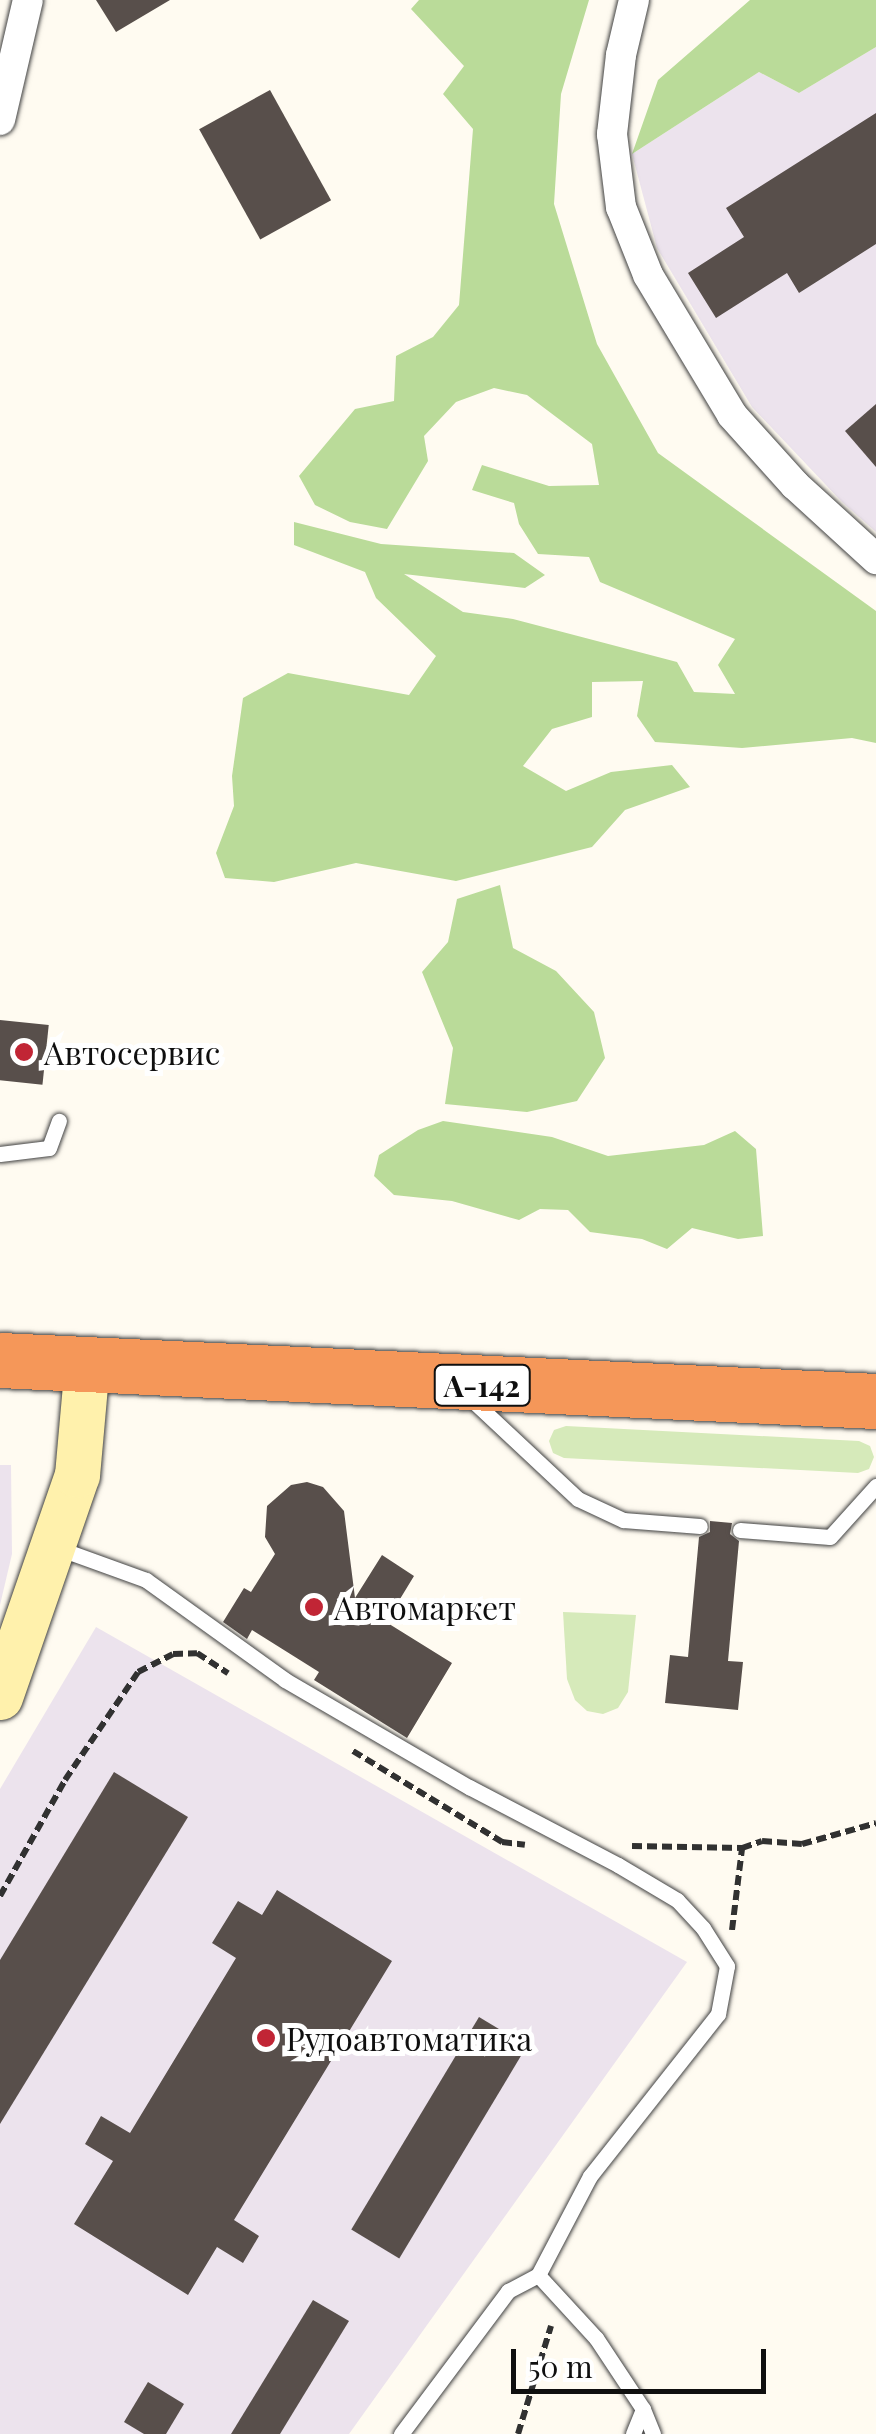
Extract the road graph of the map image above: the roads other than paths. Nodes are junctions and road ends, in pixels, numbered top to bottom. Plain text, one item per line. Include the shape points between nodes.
1 (28, 0) edge
2 (634, 0) edge
3 (0, 120) edge
4 (876, 558) edge
5 (60, 1121) dead end
6 (0, 1154) edge
7 (0, 1360) edge
8 (88, 1364) junction
9 (452, 1384) junction
10 (876, 1401) edge
11 (876, 1486) edge
12 (700, 1526) dead end
13 (740, 1530) dead end
14 (55, 1548) junction
15 (0, 1698) edge
16 (538, 2275) junction
17 (644, 2409) junction
18 (402, 2434) edge
19 (633, 2434) edge
20 (654, 2434) edge

1 - 3 street
2 - 4 street via 612,134 621,207 648,275 732,415 795,485
5 - 6 lane via 49,1148
7 - 8 highway, А-142
8 - 9 highway, А-142
8 - 14 main road via 77,1476
9 - 10 highway, А-142
9 - 12 lane via 578,1500 623,1520
11 - 13 lane via 830,1538
14 - 15 main road
14 - 16 lane via 146,1580 318,1700 677,1900 703,1928 727,1966 718,2014 590,2176
16 - 17 lane via 596,2338
16 - 18 lane via 508,2291
17 - 19 lane
17 - 20 lane

